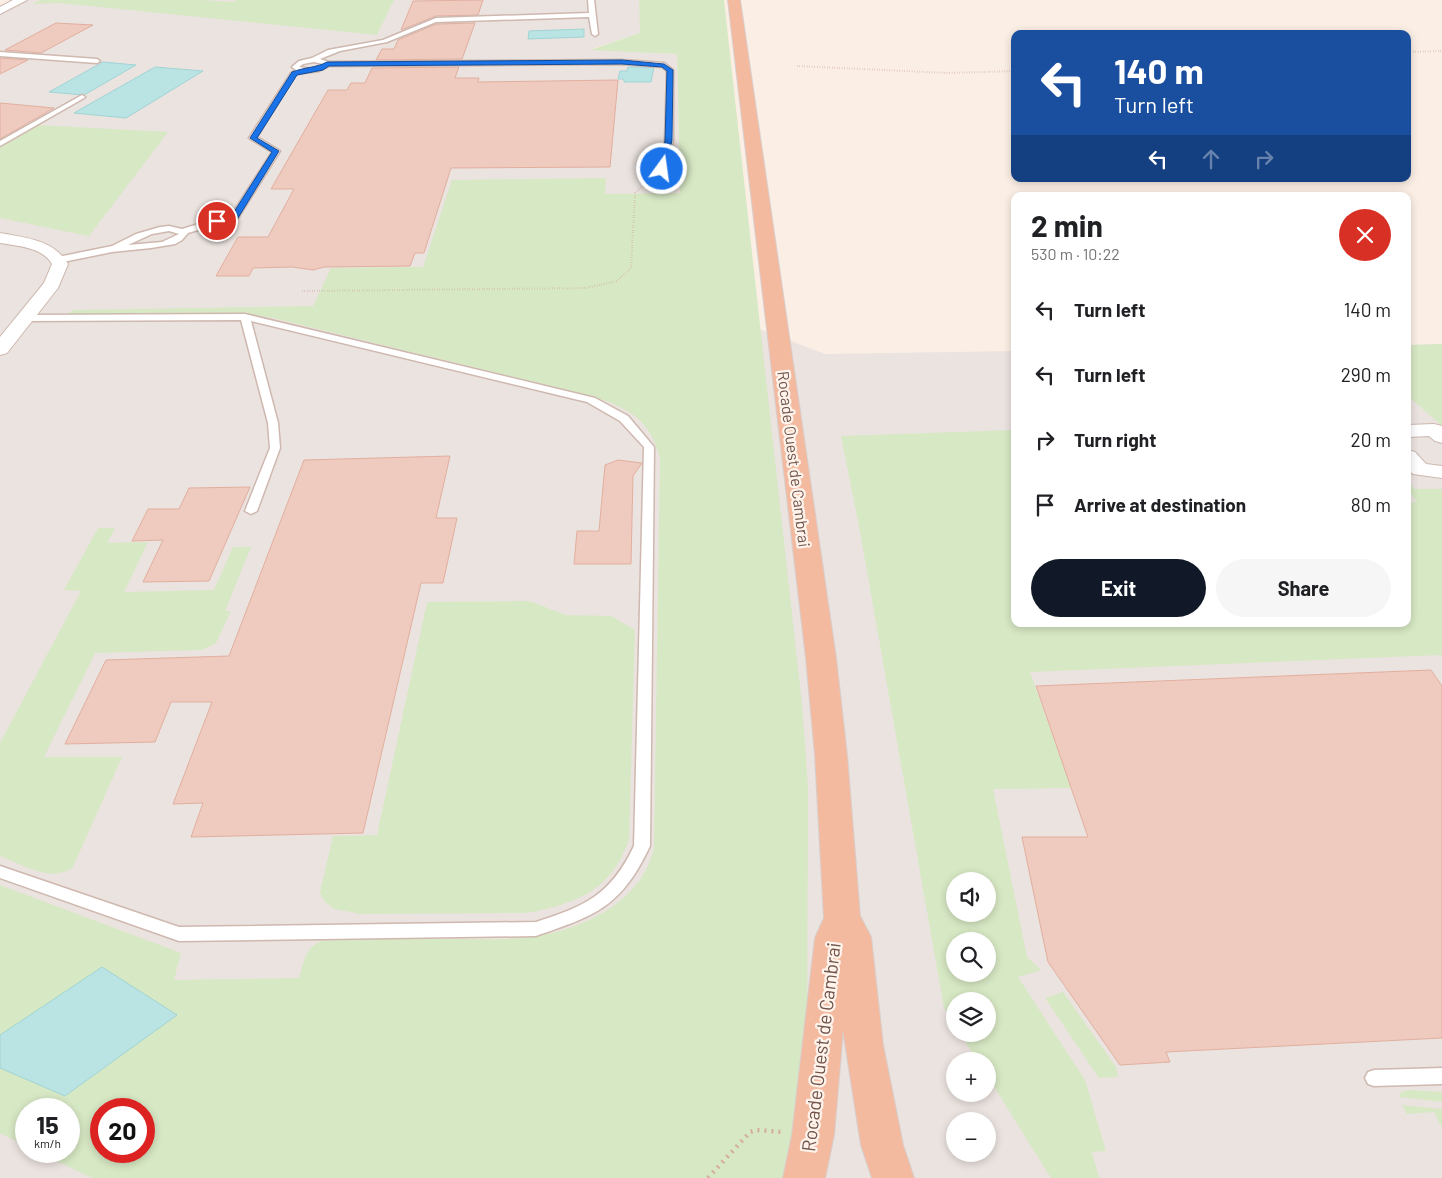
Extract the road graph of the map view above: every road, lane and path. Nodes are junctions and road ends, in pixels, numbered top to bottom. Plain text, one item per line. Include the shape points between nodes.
1 (22, 0) edge
2 (591, 0) edge
3 (734, 0) edge
4 (0, 11) edge
5 (592, 15) junction
6 (595, 34) dead end
7 (1442, 51) edge
8 (1411, 52) edge
9 (0, 54) edge
10 (314, 60) junction
11 (97, 61) dead end
12 (327, 64) junction
13 (797, 66) dead end
14 (303, 70) junction
15 (1011, 71) edge
16 (82, 97) dead end
17 (0, 144) edge
18 (662, 169) joint
19 (182, 232) junction
20 (0, 238) edge
21 (114, 249) junction
22 (58, 260) junction
23 (302, 291) dead end
24 (245, 317) junction
25 (25, 318) junction
26 (0, 349) edge
27 (1411, 432) edge
28 (1442, 438) edge
29 (1411, 460) edge
30 (1442, 472) edge
31 (251, 512) dead end
32 (0, 872) edge
33 (842, 918) junction
34 (1442, 1076) edge
35 (1374, 1078) dead end
36 (813, 1135) junction
37 (708, 1178) edge
38 (804, 1178) edge
39 (893, 1178) edge

1 - 4 street
2 - 5 lane
3 - 33 highway, Rocade Ouest de Cambrai via 821,658
5 - 6 lane
5 - 10 lane via 436,20 387,41 337,50
7 - 8 path
9 - 11 lane
10 - 12 lane
10 - 14 lane via 296,65
12 - 14 lane
12 - 18 lane via 622,62 664,65 670,70 670,99 669,141
13 - 15 path via 948,73
14 - 19 lane via 294,73 253,138 276,151 235,216
16 - 17 lane
18 - 23 path via 635,194 632,268 616,283 586,288
19 - 21 lane via 176,229 153,231
19 - 21 lane via 182,237 168,243
20 - 22 street via 44,249
21 - 22 lane
22 - 25 street via 60,264 55,280
24 - 25 lane
24 - 31 lane via 274,423 275,448
24 - 32 lane via 591,400 614,410 632,424 648,448 642,846 634,865 614,889 585,911 536,929 179,934
25 - 26 street
27 - 28 street via 1434,430
29 - 30 street via 1420,470
33 - 36 highway, Rocade Ouest de Cambrai via 833,938 829,964
33 - 39 highway, Rocade Ouest de Cambrai via 853,937 864,1045 882,1145
34 - 35 lane
36 - 37 path via 750,1132
36 - 38 highway, Rocade Ouest de Cambrai

